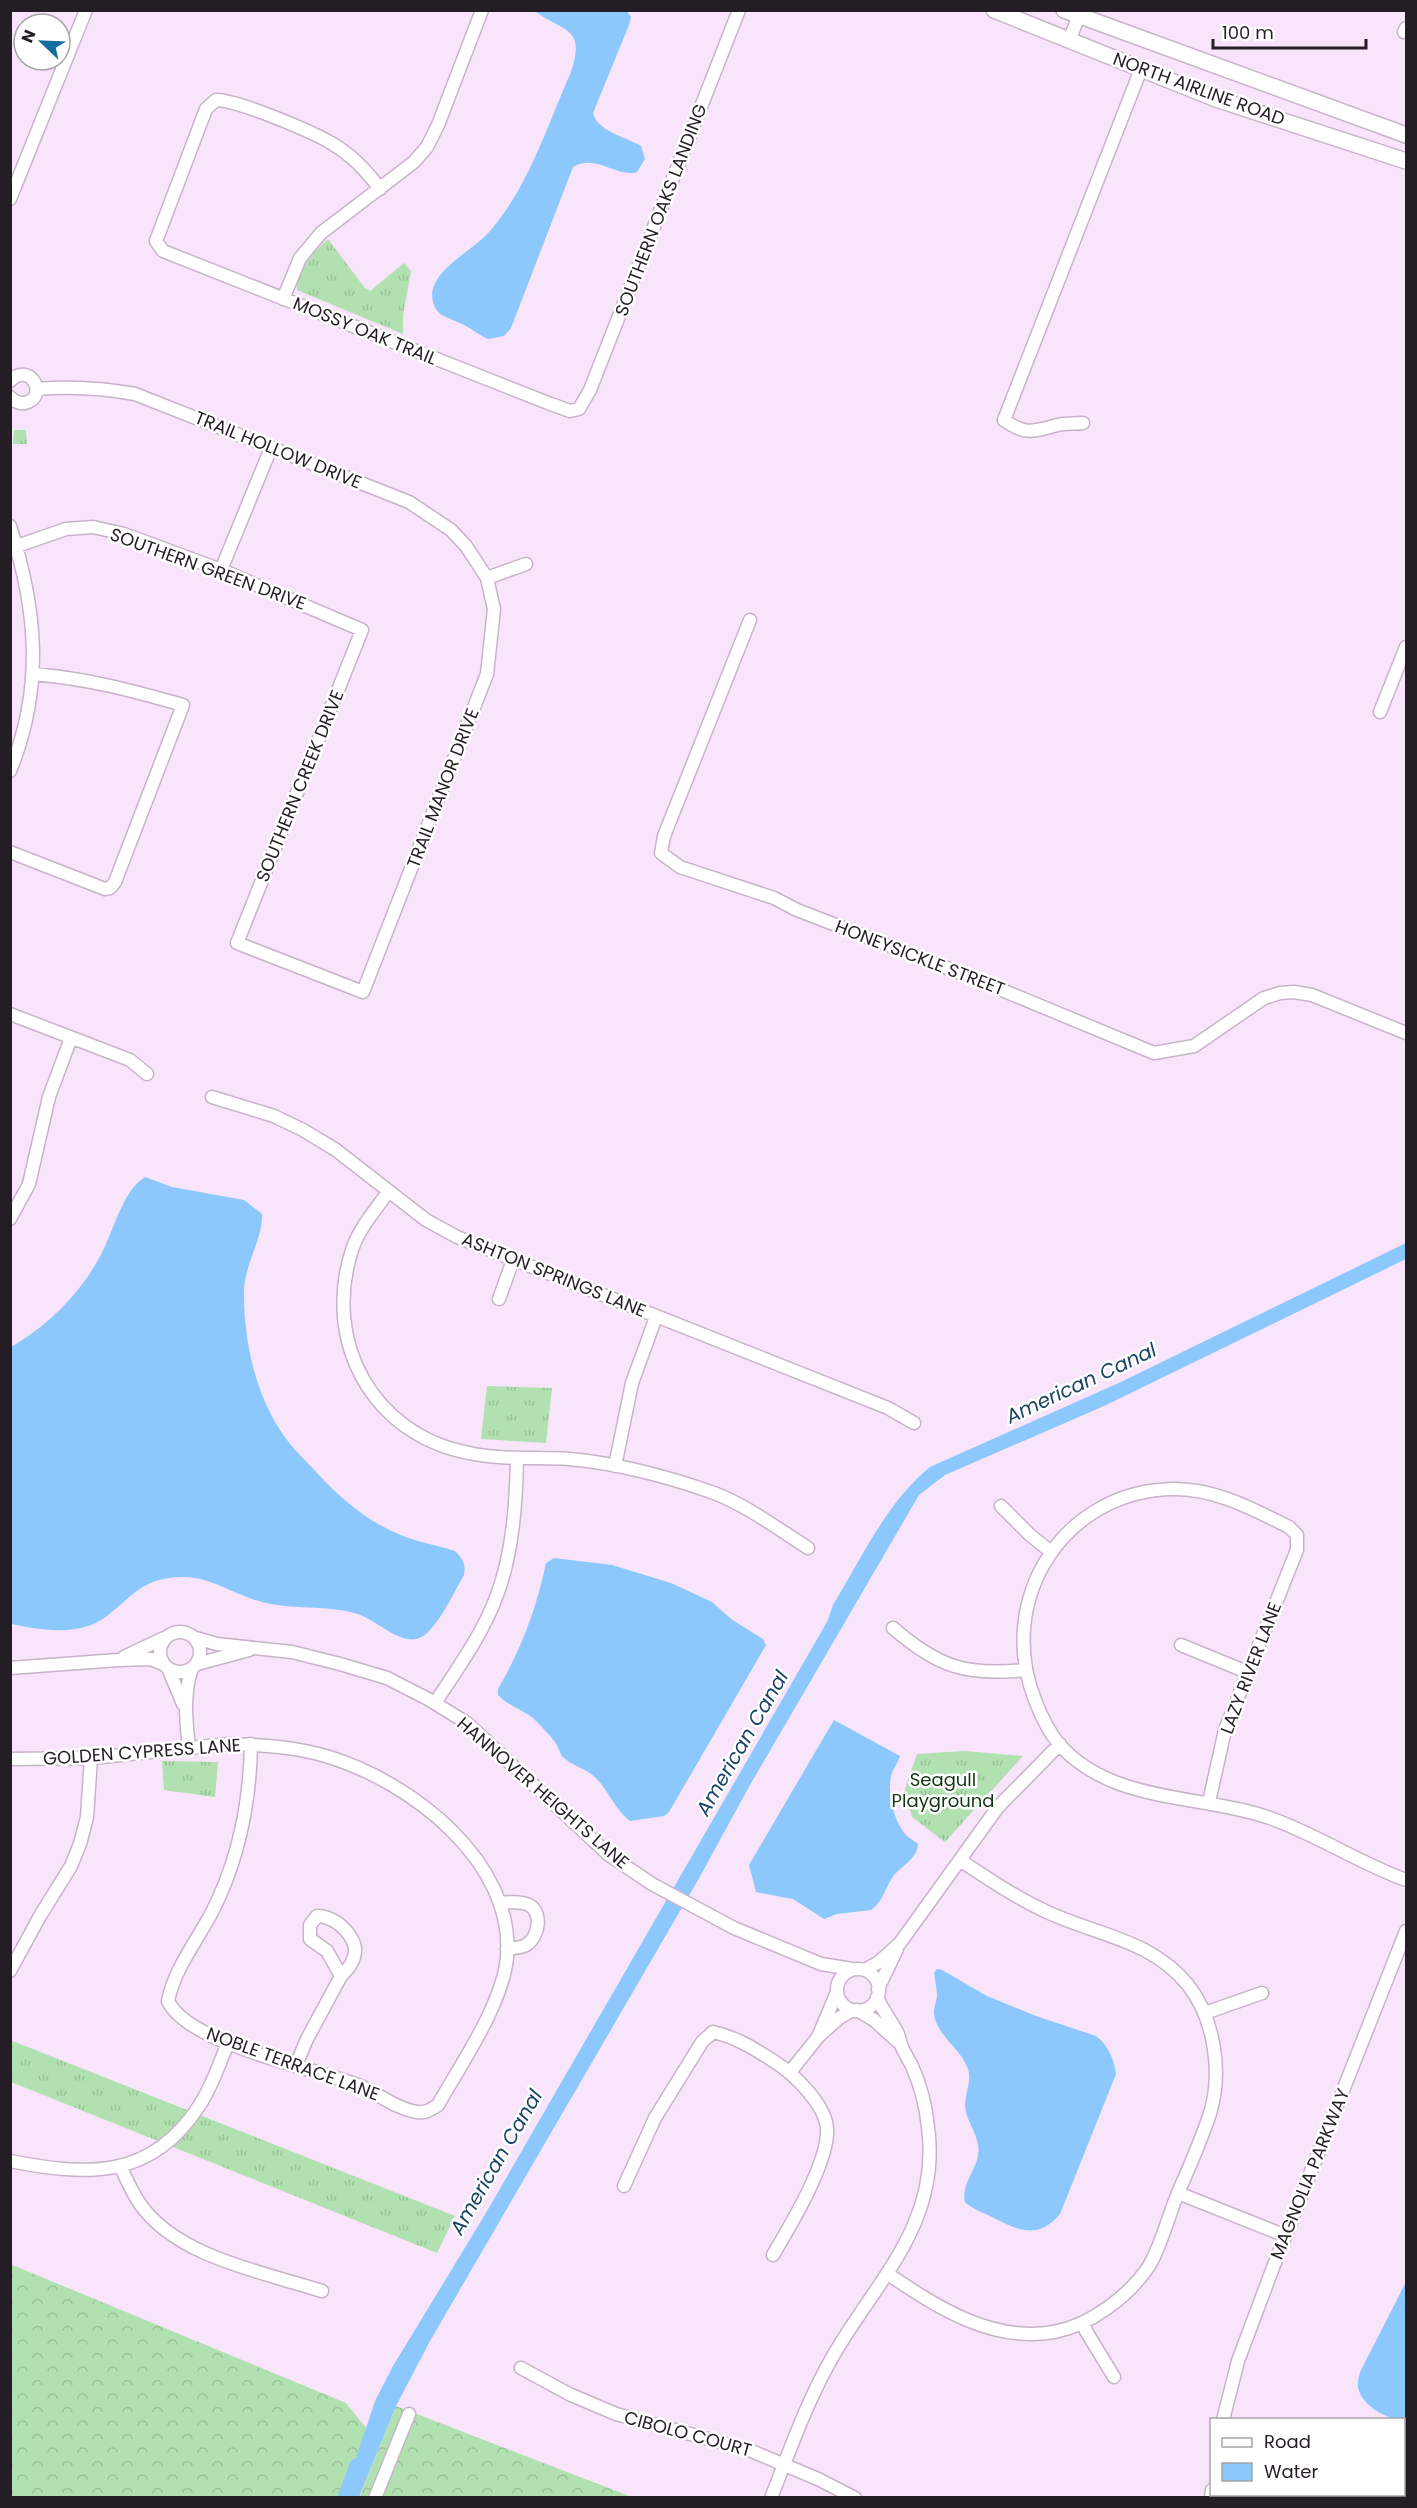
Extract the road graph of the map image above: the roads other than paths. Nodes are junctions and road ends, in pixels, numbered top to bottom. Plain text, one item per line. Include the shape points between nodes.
1 (86, 10) edge
2 (482, 10) edge
3 (994, 10) edge
4 (1064, 10) edge
5 (734, 12) edge
6 (1080, 13) edge
7 (1068, 41) junction
8 (1140, 69) junction
9 (1366, 120) junction
10 (1407, 135) edge
11 (1358, 146) junction
12 (1407, 161) edge
13 (380, 189) junction
14 (10, 199) edge
15 (283, 298) junction
16 (10, 381) edge
17 (37, 388) junction
18 (10, 397) edge
19 (579, 409) joint
20 (1083, 423) dead end
21 (271, 448) junction
22 (10, 526) edge
23 (17, 546) junction
24 (526, 564) dead end
25 (221, 570) junction
26 (487, 578) junction
27 (750, 620) dead end
28 (362, 630) joint
29 (1407, 647) edge
30 (34, 674) junction
31 (1380, 712) dead end
32 (10, 771) edge
33 (10, 852) edge
34 (237, 943) joint
35 (10, 1014) edge
36 (1407, 1033) edge
37 (71, 1038) junction
38 (147, 1074) dead end
39 (212, 1097) dead end
40 (388, 1192) junction
41 (10, 1219) edge
42 (513, 1260) junction
43 (499, 1299) dead end
44 (656, 1317) junction
45 (914, 1424) dead end
46 (517, 1459) junction
47 (615, 1466) junction
48 (1001, 1506) dead end
49 (808, 1548) dead end
50 (1050, 1551) junction
51 (893, 1628) dead end
52 (164, 1638) junction
53 (196, 1638) junction
54 (1181, 1644) dead end
55 (256, 1648) junction
56 (118, 1660) junction
57 (166, 1666) junction
58 (194, 1666) junction
59 (10, 1668) edge
60 (1025, 1670) junction
61 (1247, 1672) junction
62 (435, 1703) junction
63 (185, 1708) junction
64 (250, 1744) junction
65 (1060, 1744) junction
66 (189, 1748) junction
67 (91, 1758) junction
68 (10, 1759) edge
69 (1209, 1802) junction
70 (960, 1860) junction
71 (1407, 1880) edge
72 (501, 1903) junction
73 (1405, 1934) edge
74 (900, 1942) junction
75 (507, 1949) junction
76 (821, 1964) junction
77 (852, 1969) junction
78 (865, 1970) junction
79 (10, 1971) edge
80 (341, 1976) junction
81 (837, 1988) junction
82 (878, 1993) junction
83 (1262, 1994) dead end
84 (855, 2010) junction
85 (1205, 2013) junction
86 (818, 2037) junction
87 (228, 2043) junction
88 (902, 2046) junction
89 (296, 2065) junction
90 (790, 2072) junction
91 (427, 2112) joint
92 (10, 2161) edge
93 (121, 2167) junction
94 (624, 2186) dead end
95 (1178, 2193) junction
96 (1286, 2236) junction
97 (773, 2255) dead end
98 (888, 2274) junction
99 (322, 2291) dead end
100 (1084, 2322) junction
101 (521, 2368) dead end
102 (1114, 2377) dead end
103 (409, 2414) dead end
104 (1223, 2417) edge
105 (784, 2464) junction
106 (375, 2498) edge
107 (771, 2498) edge
108 (855, 2498) edge

1 - 14 street
2 - 13 street via 426,147
3 - 7 main road, NORTH AIRLINE ROAD
4 - 6 main road, NORTH AIRLINE ROAD
5 - 19 street, SOUTHERN OAKS LANDING via 590,390
6 - 7 street
6 - 9 main road, NORTH AIRLINE ROAD
7 - 8 main road, NORTH AIRLINE ROAD
8 - 11 main road, NORTH AIRLINE ROAD
8 - 20 street via 1004,420 1030,432
9 - 10 main road, NORTH AIRLINE ROAD
9 - 11 main road
11 - 12 main road, NORTH AIRLINE ROAD
13 - 15 street via 321,233 300,258
13 - 15 street, MOSSY OAK TRAIL via 366,170 332,143 239,104 216,100 206,109 156,240 164,251
15 - 19 street, MOSSY OAK TRAIL via 548,404 570,411
16 - 17 street, TRAIL HOLLOW DRIVE via 26,375
17 - 18 street via 34,398 26,403
17 - 21 street, TRAIL HOLLOW DRIVE via 73,386 135,394
21 - 25 street
21 - 26 street, TRAIL HOLLOW DRIVE via 409,502 434,517 466,546
22 - 23 street
23 - 25 street, SOUTHERN GREEN DRIVE via 66,529 93,527 124,534
23 - 30 street via 34,636
24 - 26 street
25 - 28 street, SOUTHERN GREEN DRIVE
26 - 34 street, TRAIL MANOR DRIVE via 494,609 487,674 363,992
27 - 36 street, HONEYSICKLE STREET via 664,836 661,853 680,867 774,898 1154,1053 1194,1047 1264,998 1280,993 1312,995
28 - 34 street, SOUTHERN CREEK DRIVE
29 - 31 street
30 - 32 street via 23,734
30 - 33 street via 85,679 183,705 110,888
35 - 37 street
37 - 38 street via 130,1060
37 - 41 street via 49,1097 29,1184
39 - 40 street, ASHTON SPRINGS LANE via 274,1116 303,1130 336,1150
40 - 42 street, ASHTON SPRINGS LANE via 426,1220
40 - 46 street via 352,1248 345,1278 342,1312 361,1378 380,1405 441,1446
42 - 43 street
42 - 44 street, ASHTON SPRINGS LANE
44 - 45 street, ASHTON SPRINGS LANE via 888,1408
44 - 47 street via 632,1383
46 - 47 street via 570,1459
46 - 62 street via 512,1536 497,1597 483,1627
47 - 49 street via 715,1494 760,1516
48 - 50 street
50 - 60 street via 1029,1597 1023,1632
50 - 61 street, LAZY RIVER LANE via 1098,1509 1125,1498 1173,1489 1219,1495 1289,1527 1297,1535 1297,1550
51 - 60 street via 917,1649 947,1664 992,1673
52 - 53 street, HANNOVER HEIGHTS LANE via 184,1631
52 - 56 street, HANNOVER HEIGHTS LANE
52 - 57 street via 160,1652
53 - 55 street, HANNOVER HEIGHTS LANE
53 - 58 street via 201,1652
54 - 61 street
55 - 58 street, HANNOVER HEIGHTS LANE
55 - 62 street, HANNOVER HEIGHTS LANE via 292,1652 387,1678
56 - 57 street, HANNOVER HEIGHTS LANE via 151,1659
56 - 59 street, HANNOVER HEIGHTS LANE
57 - 58 street, HANNOVER HEIGHTS LANE via 180,1672
57 - 63 street
58 - 63 street
60 - 65 street via 1043,1719
61 - 69 street, LAZY RIVER LANE via 1226,1730
62 - 76 street, HANNOVER HEIGHTS LANE via 467,1723 609,1855 734,1928
63 - 66 street
64 - 66 street, GOLDEN CYPRESS LANE
64 - 72 street, GOLDEN CYPRESS LANE via 329,1757 405,1793 461,1840 483,1866
64 - 87 street, NOBLE TERRACE LANE via 246,1810 234,1855 212,1912 176,1976 168,2001 181,2019
65 - 69 street via 1082,1763 1129,1787
65 - 70 street via 998,1807
66 - 67 street, GOLDEN CYPRESS LANE
67 - 68 street, GOLDEN CYPRESS LANE
67 - 79 street via 87,1817 80,1844
69 - 71 street via 1299,1829
70 - 74 street
70 - 85 street via 1047,1912 1136,1944 1169,1965
72 - 75 street, GOLDEN CYPRESS LANE
72 - 75 street via 530,1905 537,1914 534,1936 526,1945
73 - 96 street, MAGNOLIA PARKWAY
74 - 78 street
74 - 82 street
75 - 91 street, GOLDEN CYPRESS LANE via 503,1981 495,2003 438,2105
76 - 77 street, HANNOVER HEIGHTS LANE
76 - 81 street
77 - 78 street
77 - 81 street via 843,1975
78 - 82 street via 874,1977
80 - 80 street via 356,1951 355,1941 333,1919 317,1917 310,1925 310,1939 327,1951
80 - 89 street
81 - 84 street via 842,2004
81 - 86 street
82 - 84 street via 867,2008
82 - 88 street via 881,2008
83 - 85 street
84 - 86 street
84 - 88 street via 874,2020
85 - 95 street via 1216,2061 1211,2109
86 - 90 street
87 - 89 street, NOBLE TERRACE LANE
87 - 93 street via 192,2117 156,2150
88 - 98 street via 924,2106 929,2166 915,2225
89 - 91 street, NOBLE TERRACE LANE via 356,2085 410,2110
90 - 94 street via 737,2039 713,2032 702,2042 655,2118
90 - 97 street via 824,2113 827,2129 816,2174
92 - 93 street via 81,2171
93 - 99 street via 140,2205 170,2234 232,2263
95 - 96 street
95 - 100 street via 1149,2265 1122,2297
96 - 104 street, MAGNOLIA PARKWAY via 1238,2361
98 - 100 street via 931,2303 979,2326 1017,2334 1055,2332
98 - 105 street via 824,2372
100 - 102 street
101 - 105 street, CIBOLO COURT via 616,2414 749,2450
103 - 106 street
105 - 107 street
105 - 108 street, CIBOLO COURT

